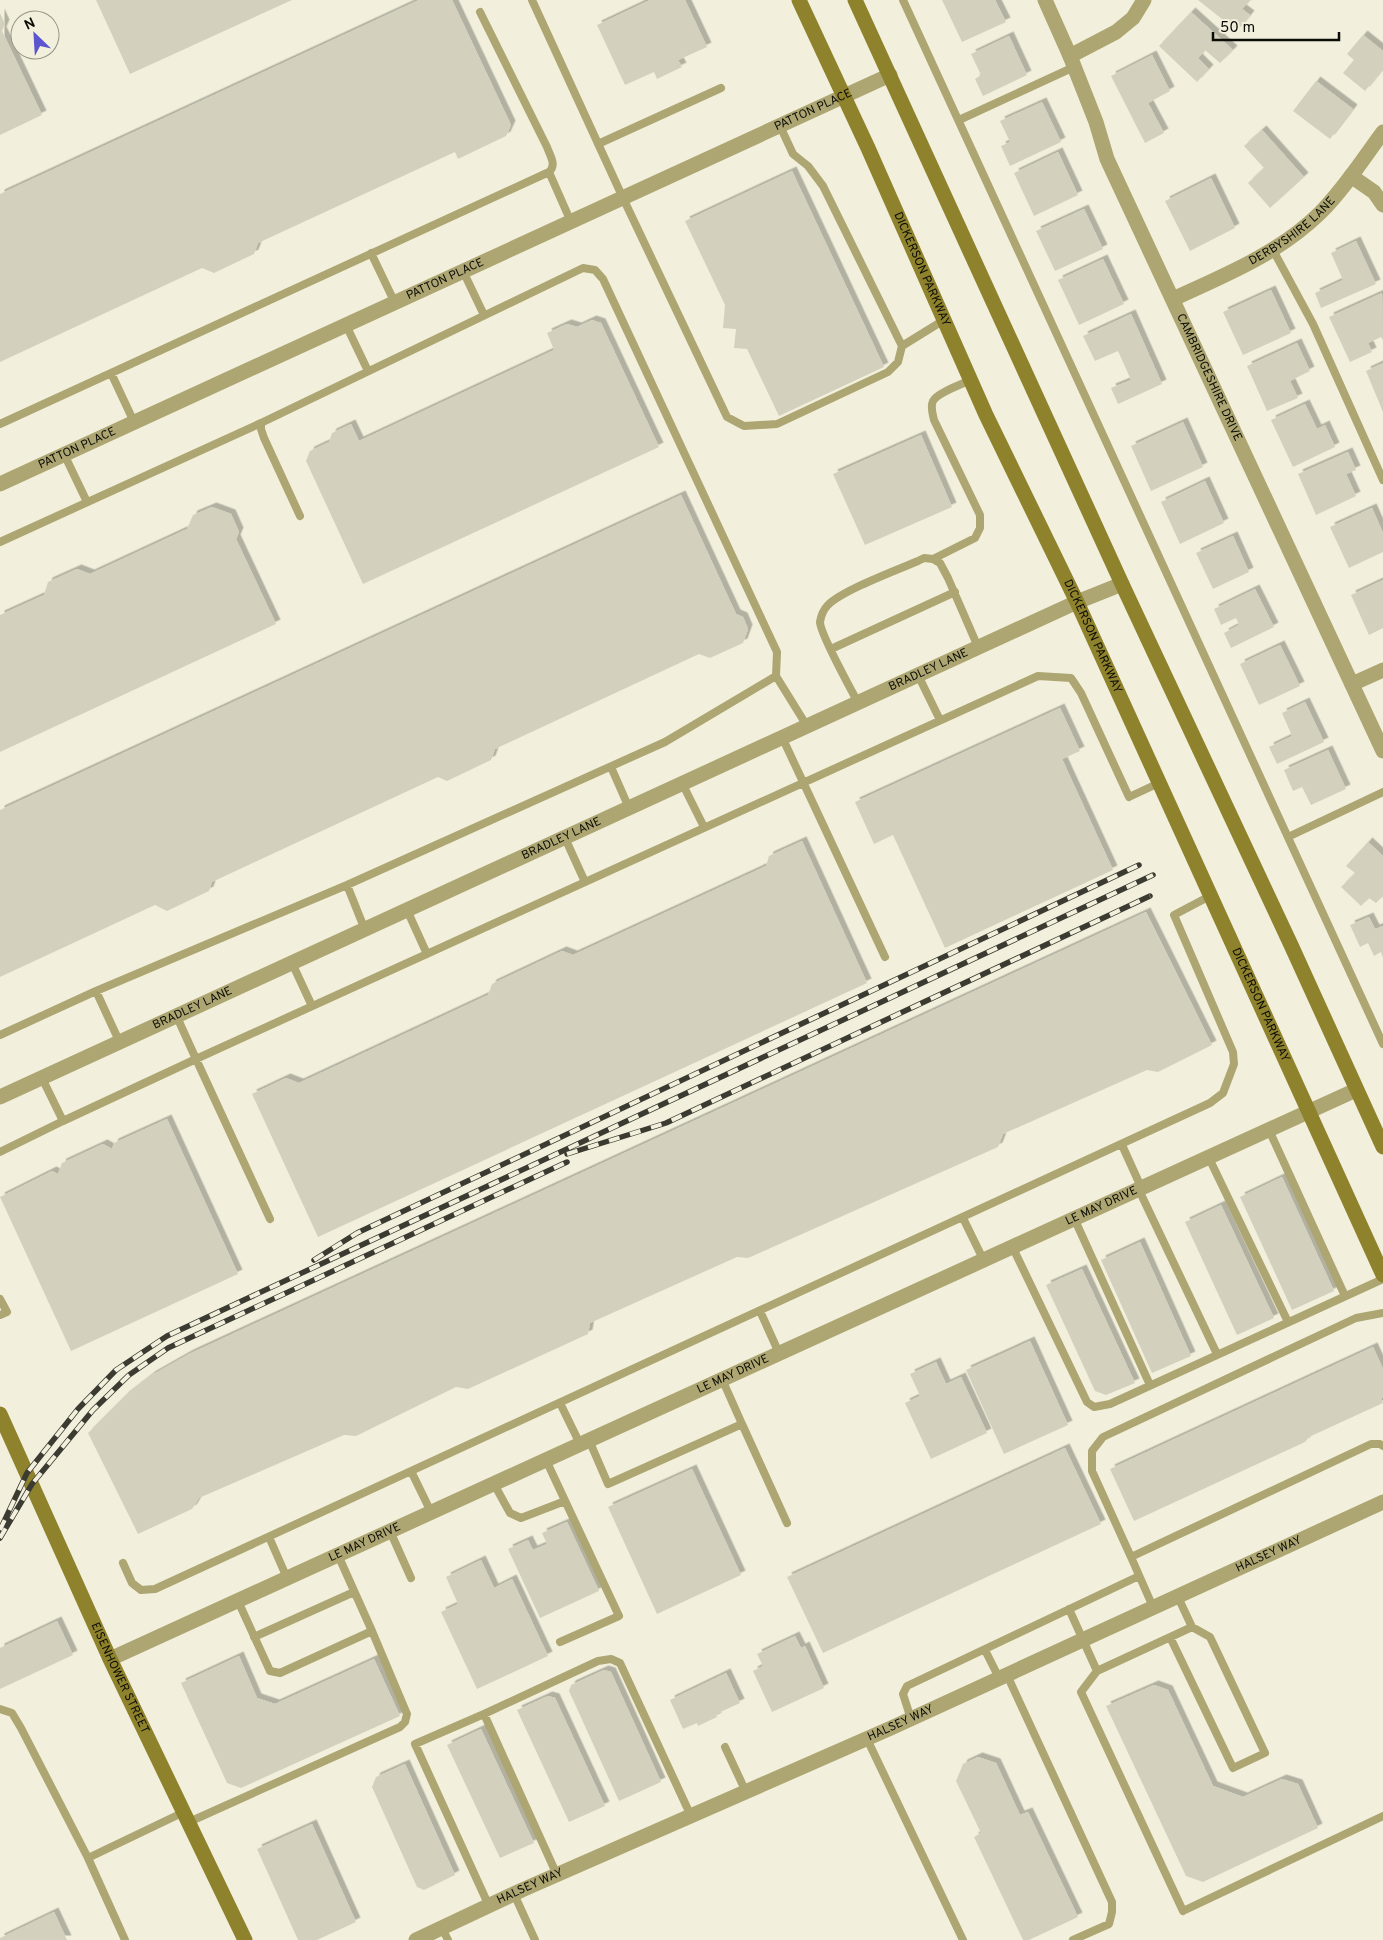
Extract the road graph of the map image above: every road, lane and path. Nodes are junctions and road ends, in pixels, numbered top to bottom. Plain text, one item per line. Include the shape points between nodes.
1 (532, 0) edge
2 (799, 0) edge
3 (856, 0) edge
4 (903, 0) edge
5 (1045, 0) edge
6 (1144, 0) edge
7 (480, 12) dead end
8 (1072, 61) junction
9 (890, 75) junction
10 (721, 88) dead end
11 (844, 97) junction
12 (959, 120) junction
13 (780, 126) junction
14 (1383, 132) edge
15 (598, 144) junction
16 (549, 172) junction
17 (1351, 176) junction
18 (623, 198) junction
19 (1383, 205) edge
20 (571, 222) junction
21 (1273, 250) junction
22 (371, 253) junction
23 (464, 271) junction
24 (1173, 300) junction
25 (395, 303) junction
26 (484, 315) junction
27 (944, 320) junction
28 (346, 325) junction
29 (902, 346) junction
30 (368, 371) junction
31 (111, 372) junction
32 (971, 380) junction
33 (134, 422) junction
34 (261, 422) junction
35 (0, 424) edge
36 (64, 454) junction
37 (1383, 480) edge
38 (0, 484) edge
39 (87, 502) junction
40 (300, 516) dead end
41 (0, 542) edge
42 (933, 559) junction
43 (1122, 584) junction
44 (955, 592) junction
45 (1077, 602) junction
46 (978, 647) junction
47 (831, 650) junction
48 (1383, 670) edge
49 (918, 675) junction
50 (776, 676) junction
51 (1352, 684) junction
52 (858, 702) junction
53 (940, 720) junction
54 (806, 726) junction
55 (782, 737) junction
56 (1383, 751) edge
57 (611, 767) junction
58 (804, 781) junction
59 (682, 783) junction
60 (1159, 783) junction
61 (1383, 792) edge
62 (629, 808) junction
63 (704, 827) junction
64 (1288, 837) junction
65 (564, 838) junction
66 (585, 882) junction
67 (347, 886) junction
68 (1210, 896) junction
69 (407, 910) junction
70 (365, 930) junction
71 (427, 954) junction
72 (885, 957) dead end
73 (292, 963) junction
74 (96, 991) junction
75 (312, 1006) junction
76 (176, 1017) junction
77 (0, 1035) edge
78 (120, 1043) junction
79 (1383, 1044) edge
80 (196, 1059) junction
81 (42, 1078) junction
82 (1356, 1090) junction
83 (0, 1097) edge
84 (1308, 1112) junction
85 (63, 1122) junction
86 (1269, 1130) junction
87 (1122, 1145) junction
88 (1383, 1147) edge
89 (0, 1152) edge
90 (1208, 1156) junction
91 (1140, 1187) junction
92 (963, 1218) junction
93 (1074, 1218) junction
94 (270, 1219) dead end
95 (1012, 1246) junction
96 (983, 1259) junction
97 (1383, 1277) edge
98 (1345, 1296) junction
99 (0, 1299) edge
100 (760, 1311) junction
101 (1383, 1313) edge
102 (0, 1315) edge
103 (1288, 1322) junction
104 (779, 1353) junction
105 (1218, 1354) junction
106 (722, 1379) junction
107 (1150, 1386) junction
108 (560, 1403) junction
109 (0, 1414) edge
110 (742, 1424) junction
111 (584, 1442) junction
112 (1383, 1446) edge
113 (546, 1460) junction
114 (412, 1471) junction
115 (494, 1484) junction
116 (565, 1500) junction
117 (1383, 1502) edge
118 (431, 1512) junction
119 (787, 1523) dead end
120 (390, 1531) junction
121 (269, 1537) junction
122 (338, 1555) junction
123 (1132, 1557) junction
124 (123, 1563) dead end
125 (1139, 1576) junction
126 (287, 1578) junction
127 (411, 1578) dead end
128 (354, 1592) junction
129 (1177, 1595) junction
130 (238, 1601) junction
131 (1153, 1606) junction
132 (1069, 1609) junction
133 (1192, 1627) junction
134 (372, 1631) junction
135 (254, 1637) junction
136 (1170, 1637) junction
137 (1083, 1640) junction
138 (560, 1642) dead end
139 (985, 1650) junction
140 (110, 1659) junction
141 (1097, 1671) junction
142 (1003, 1677) junction
143 (0, 1709) edge
144 (484, 1714) junction
145 (911, 1719) junction
146 (867, 1739) junction
147 (725, 1748) dead end
148 (746, 1792) junction
149 (691, 1816) junction
150 (1383, 1816) edge
151 (186, 1817) junction
152 (88, 1858) junction
153 (557, 1875) junction
154 (514, 1894) junction
155 (489, 1906) junction
156 (445, 1934) edge
157 (125, 1940) edge
158 (245, 1940) edge
159 (416, 1940) edge
160 (535, 1940) edge
161 (964, 1940) edge
162 (1073, 1940) edge

1 - 15 lane
2 - 11 main road, DICKERSON PARKWAY
3 - 9 main road
4 - 12 lane
5 - 8 street, CAMBRIDGESHIRE DRIVE
6 - 8 street via 1133,18
7 - 16 lane via 554,164
8 - 12 lane
8 - 24 street, CAMBRIDGESHIRE DRIVE via 1107,159
9 - 11 street, PATTON PLACE
9 - 43 main road
10 - 15 lane
11 - 13 street, PATTON PLACE
11 - 27 main road, DICKERSON PARKWAY
12 - 64 lane
13 - 18 street, PATTON PLACE
13 - 29 lane via 793,154 808,166 823,186
14 - 17 street, DERBYSHIRE LANE
15 - 18 lane
16 - 20 lane
16 - 22 lane
17 - 19 street via 1374,192
17 - 21 street, DERBYSHIRE LANE via 1321,212
18 - 20 street, PATTON PLACE
18 - 29 lane via 727,417 738,423 744,426 777,424 888,372 898,362
20 - 23 street, PATTON PLACE
21 - 24 street, DERBYSHIRE LANE
21 - 37 lane via 1313,324
22 - 25 lane
22 - 31 lane
23 - 25 street, PATTON PLACE
23 - 26 lane
24 - 51 street, CAMBRIDGESHIRE DRIVE
25 - 28 street, PATTON PLACE
26 - 30 lane
26 - 50 lane via 583,268 595,270 603,278 777,652
27 - 29 lane
27 - 32 main road, DICKERSON PARKWAY
28 - 30 lane
28 - 33 street, PATTON PLACE
30 - 34 lane
31 - 33 lane
31 - 35 lane
32 - 42 lane via 940,395 931,406 934,420 980,515 980,528 975,538
32 - 45 main road, DICKERSON PARKWAY
33 - 36 street, PATTON PLACE
34 - 39 lane
34 - 40 lane via 264,438
36 - 38 street, PATTON PLACE
36 - 39 lane
39 - 41 lane
42 - 44 lane via 940,563
42 - 47 lane via 924,558 829,604 820,622
43 - 45 street, BRADLEY LANE
43 - 82 main road
44 - 46 lane
44 - 47 lane
45 - 46 street, BRADLEY LANE
45 - 60 main road, DICKERSON PARKWAY
46 - 49 street, BRADLEY LANE
47 - 52 lane
48 - 51 street
49 - 52 street, BRADLEY LANE
49 - 53 lane
50 - 54 lane
50 - 57 lane via 665,742
51 - 56 street, CAMBRIDGESHIRE DRIVE
52 - 54 street, BRADLEY LANE
53 - 58 lane
53 - 60 lane via 1038,676 1071,678 1129,797
54 - 55 street, BRADLEY LANE
55 - 58 lane
55 - 59 street, BRADLEY LANE
57 - 62 lane
57 - 67 lane
58 - 63 lane
58 - 72 lane
59 - 62 street, BRADLEY LANE
59 - 63 lane
60 - 68 main road, DICKERSON PARKWAY
61 - 64 lane
62 - 65 street, BRADLEY LANE
63 - 66 lane
64 - 79 lane
65 - 66 lane
65 - 69 street, BRADLEY LANE
66 - 71 lane
67 - 70 lane
67 - 74 lane
68 - 84 main road, DICKERSON PARKWAY
68 - 87 lane via 1174,915 1229,1039 1234,1064 1230,1077 1224,1093 1210,1103
69 - 70 street, BRADLEY LANE
69 - 71 lane
70 - 73 street, BRADLEY LANE
71 - 75 lane
73 - 75 lane
73 - 76 street, BRADLEY LANE
74 - 77 lane
74 - 78 lane
75 - 80 lane
76 - 78 street, BRADLEY LANE
76 - 80 lane
78 - 81 street, BRADLEY LANE
80 - 85 lane
80 - 94 lane
81 - 83 street, BRADLEY LANE
81 - 85 lane
82 - 84 street, LE MAY DRIVE
82 - 88 main road
84 - 86 street, LE MAY DRIVE
84 - 97 main road, DICKERSON PARKWAY
85 - 89 lane
86 - 90 street, LE MAY DRIVE
86 - 98 lane
87 - 91 lane
87 - 92 lane
90 - 91 street, LE MAY DRIVE
90 - 103 lane
91 - 93 street, LE MAY DRIVE
91 - 105 lane
92 - 96 lane
92 - 100 lane
93 - 95 street, LE MAY DRIVE
93 - 107 lane
95 - 96 street, LE MAY DRIVE
95 - 107 lane via 1087,1402 1094,1407 1110,1404
96 - 104 street, LE MAY DRIVE
97 - 98 lane
98 - 103 lane
99 - 102 lane via 6,1312
100 - 104 lane
100 - 108 lane
101 - 123 lane via 1356,1318 1103,1437 1092,1451 1092,1471
103 - 105 lane
104 - 106 street, LE MAY DRIVE
105 - 107 lane
106 - 110 lane
106 - 111 street, LE MAY DRIVE
108 - 111 lane
108 - 114 lane
109 - 140 main road, EISENHOWER STREET
110 - 111 lane via 608,1484
110 - 119 lane
111 - 113 street, LE MAY DRIVE
112 - 123 lane via 1371,1444
113 - 115 street, LE MAY DRIVE
113 - 116 lane
114 - 118 lane
114 - 121 lane
115 - 116 lane via 510,1512 521,1518
115 - 118 street, LE MAY DRIVE
116 - 138 lane via 619,1616
117 - 129 street, HALSEY WAY
118 - 120 street, LE MAY DRIVE
120 - 122 street, LE MAY DRIVE
120 - 127 lane
121 - 124 lane via 155,1589 141,1590 132,1584
121 - 126 lane
122 - 126 street, LE MAY DRIVE
122 - 128 lane
123 - 125 lane
125 - 131 lane
125 - 132 lane
126 - 130 street, LE MAY DRIVE
128 - 134 lane
128 - 135 lane
129 - 131 street, HALSEY WAY
129 - 133 lane
130 - 135 lane
130 - 140 street, LE MAY DRIVE
131 - 137 street, HALSEY WAY
132 - 137 lane
132 - 139 lane
133 - 136 lane
133 - 136 lane via 1210,1637 1265,1753 1233,1768
134 - 135 lane via 280,1673 270,1671
134 - 151 lane via 407,1714 400,1727
136 - 141 lane
137 - 141 lane
137 - 142 street, HALSEY WAY
139 - 142 lane
139 - 145 lane via 907,1686 904,1694
140 - 151 main road, EISENHOWER STREET
141 - 150 lane via 1081,1692 1183,1911
142 - 145 street, HALSEY WAY
142 - 162 lane via 1112,1902 1109,1924
143 - 152 lane via 12,1714 22,1728
144 - 149 lane via 598,1661 620,1663
144 - 153 lane
144 - 155 lane via 416,1744
145 - 146 street, HALSEY WAY
146 - 148 street, HALSEY WAY
146 - 161 lane
147 - 148 lane
148 - 149 street, HALSEY WAY
149 - 153 street, HALSEY WAY
151 - 152 lane
151 - 158 main road, EISENHOWER STREET
152 - 157 lane
153 - 154 street, HALSEY WAY
154 - 155 street, HALSEY WAY
154 - 160 lane
155 - 156 street, HALSEY WAY
156 - 159 street, HALSEY WAY

